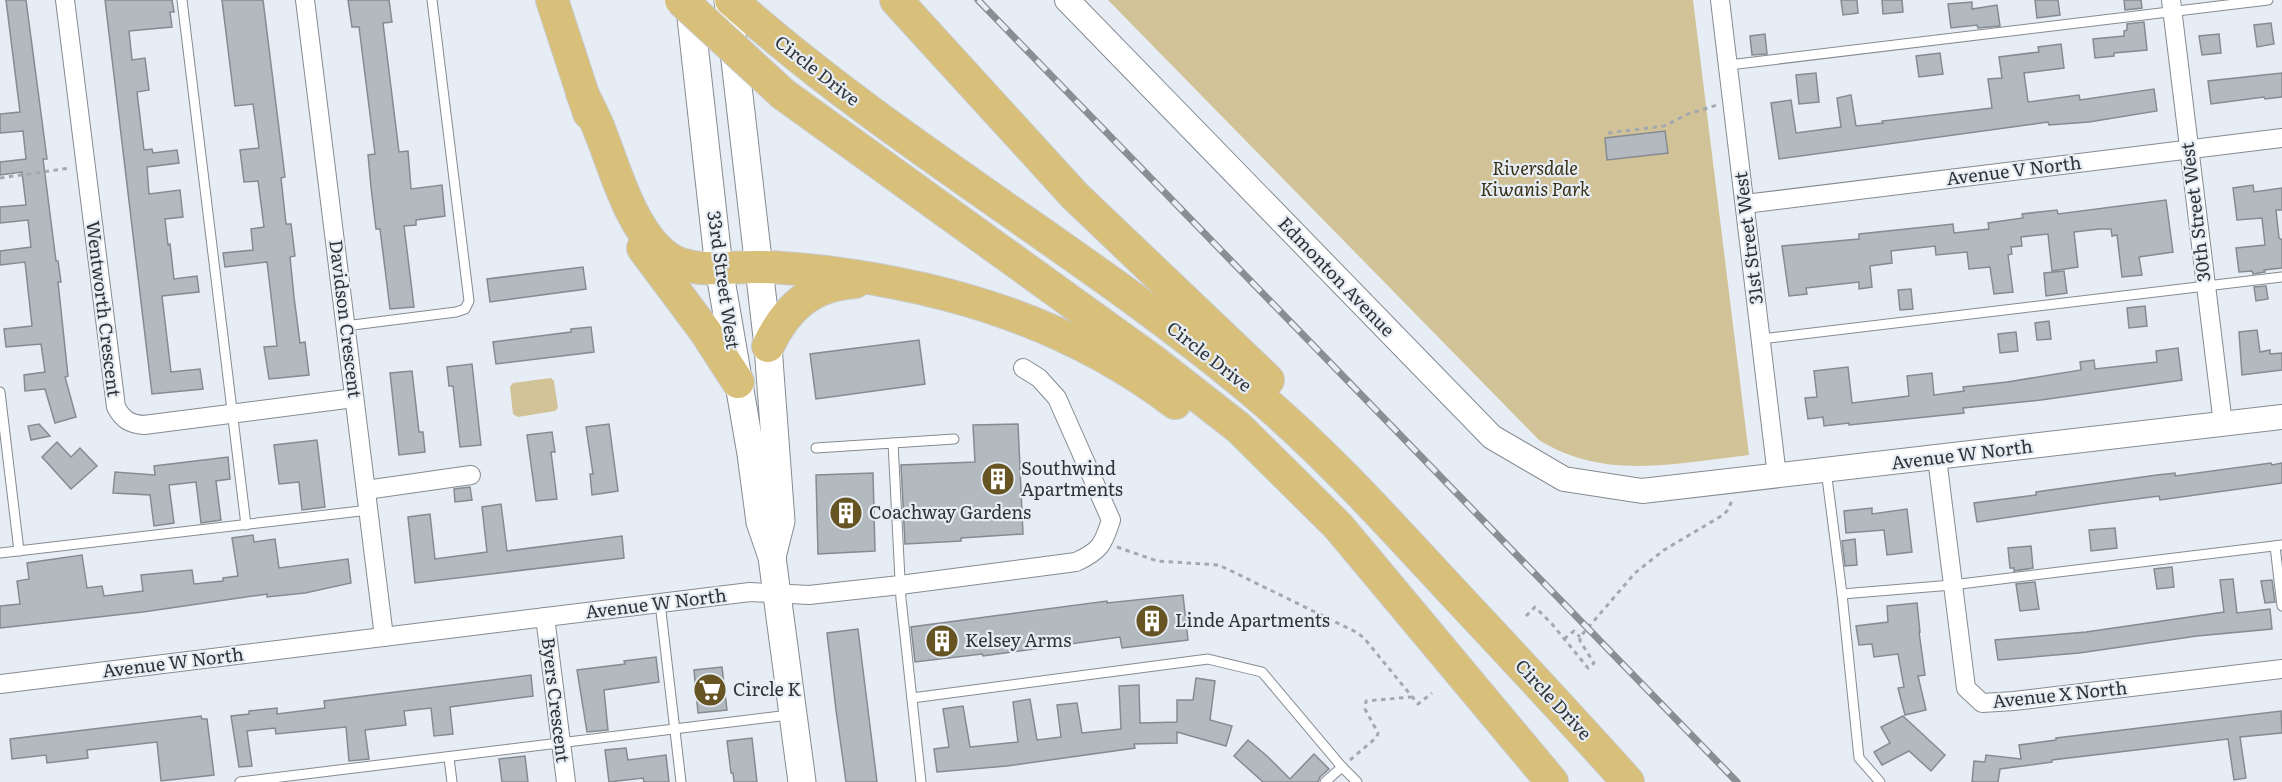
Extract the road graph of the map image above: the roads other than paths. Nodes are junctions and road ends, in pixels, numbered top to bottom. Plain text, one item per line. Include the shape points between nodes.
1 (65, 0) edge
2 (182, 0) edge
3 (305, 0) edge
4 (432, 0) edge
5 (552, 0) edge
6 (681, 0) edge
7 (689, 0) edge
8 (730, 0) edge
9 (896, 0) edge
10 (1067, 0) edge
11 (1720, 0) edge
12 (2268, 0) edge
13 (2172, 6) edge
14 (1729, 65) junction
15 (582, 93) junction
16 (2282, 138) edge
17 (2189, 150) junction
18 (1745, 204) junction
19 (760, 267) junction
20 (719, 268) junction
21 (2282, 277) edge
22 (889, 282) junction
23 (2204, 287) junction
24 (345, 326) junction
25 (1761, 339) junction
26 (768, 346) junction
27 (1023, 369) dead end
28 (738, 382) junction
29 (0, 392) edge
30 (354, 398) junction
31 (234, 414) junction
32 (2282, 417) edge
33 (2223, 424) junction
34 (954, 440) dead end
35 (893, 443) junction
36 (816, 448) dead end
37 (1937, 458) junction
38 (1826, 470) junction
39 (471, 475) dead end
40 (1777, 476) junction
41 (366, 490) junction
42 (1642, 491) joint
43 (369, 510) junction
44 (246, 525) junction
45 (1338, 526) junction
46 (2278, 546) edge
47 (19, 551) junction
48 (0, 553) edge
49 (772, 557) junction
50 (900, 585) junction
51 (1952, 585) junction
52 (1842, 594) junction
53 (778, 595) junction
54 (660, 603) junction
55 (2282, 606) edge
56 (545, 617) junction
57 (384, 638) junction
58 (2282, 669) edge
59 (0, 684) edge
60 (912, 698) junction
61 (792, 715) junction
62 (675, 730) junction
63 (561, 744) junction
64 (1596, 747) junction
65 (449, 758) junction
66 (1342, 767) junction
67 (240, 782) edge
68 (452, 782) edge
69 (566, 782) edge
70 (681, 782) edge
71 (802, 782) edge
72 (921, 782) edge
73 (1325, 782) edge
74 (1357, 782) edge
75 (1552, 782) edge
76 (1628, 782) edge
77 (1880, 782) edge

1 - 31 street, Wentworth Crescent via 116,407 127,421 144,425
2 - 31 lane
3 - 24 street, Davidson Crescent
4 - 24 lane via 468,301 465,309 456,312
5 - 15 highway
6 - 45 highway, Circle Drive, bridge via 783,94 1161,366 1239,428
7 - 20 main road, 33rd Street West
8 - 19 main road, 33rd Street West
8 - 64 highway, Circle Drive via 850,98 1172,327 1252,390 1354,485
9 - 64 highway via 1076,196 1385,492
10 - 42 street, Edmonton Avenue via 1492,437 1564,479
11 - 14 street, 31st Street West
12 - 13 lane
13 - 14 lane
13 - 17 street, 30th Street West
14 - 18 street, 31st Street West
15 - 20 highway via 631,208 655,246 677,263 693,268
15 - 28 highway via 634,234
16 - 17 street, Avenue V North
17 - 18 street, Avenue V North
17 - 23 street, 30th Street West
18 - 25 street, 31st Street West
19 - 20 highway
19 - 22 highway
19 - 26 main road, 33rd Street West
20 - 28 main road, 33rd Street West
21 - 23 lane
22 - 26 highway via 846,282 807,297 785,316
22 - 45 highway via 1021,317 1108,359 1153,386
23 - 25 lane
23 - 33 street, 30th Street West
24 - 30 street, Davidson Crescent
25 - 40 street, 31st Street West
26 - 49 main road, 33rd Street West via 782,521
27 - 50 street, Avenue W North via 1049,388 1062,409 1111,520 1104,543 1076,562
28 - 49 main road, 33rd Street West via 760,522
29 - 47 lane
30 - 31 street, Wentworth Crescent
30 - 41 street, Davidson Crescent
31 - 44 lane
32 - 33 street, Avenue W North
33 - 37 street, Avenue W North
34 - 35 lane
35 - 36 lane
35 - 50 lane
37 - 38 street, Avenue W North
37 - 51 street, Avenue X North
38 - 40 street, Avenue W North
38 - 52 lane
39 - 41 street
40 - 42 street, Avenue W North
41 - 43 street, Davidson Crescent
43 - 44 lane
43 - 57 street, Davidson Crescent
44 - 47 lane
45 - 75 highway, Circle Drive
46 - 51 lane
46 - 55 lane
47 - 48 lane
49 - 53 main road, 33rd Street West
50 - 53 street, Avenue W North
50 - 60 lane
51 - 52 lane
51 - 58 street, Avenue X North via 1966,688 1982,702
52 - 77 lane via 1859,758
53 - 54 street, Avenue W North via 750,592
53 - 61 main road, 33rd Street West
54 - 56 street, Avenue W North
54 - 62 lane
56 - 57 street, Avenue W North
56 - 63 street, Byers Crescent
57 - 59 street, Avenue W North
60 - 66 lane via 1208,659 1262,672
60 - 72 lane
61 - 62 lane
61 - 71 main road, 33rd Street West
62 - 63 lane
62 - 70 lane
63 - 65 lane
63 - 69 street, Byers Crescent
64 - 76 highway, Circle Drive
65 - 67 lane
65 - 68 lane
66 - 73 lane
66 - 74 lane

